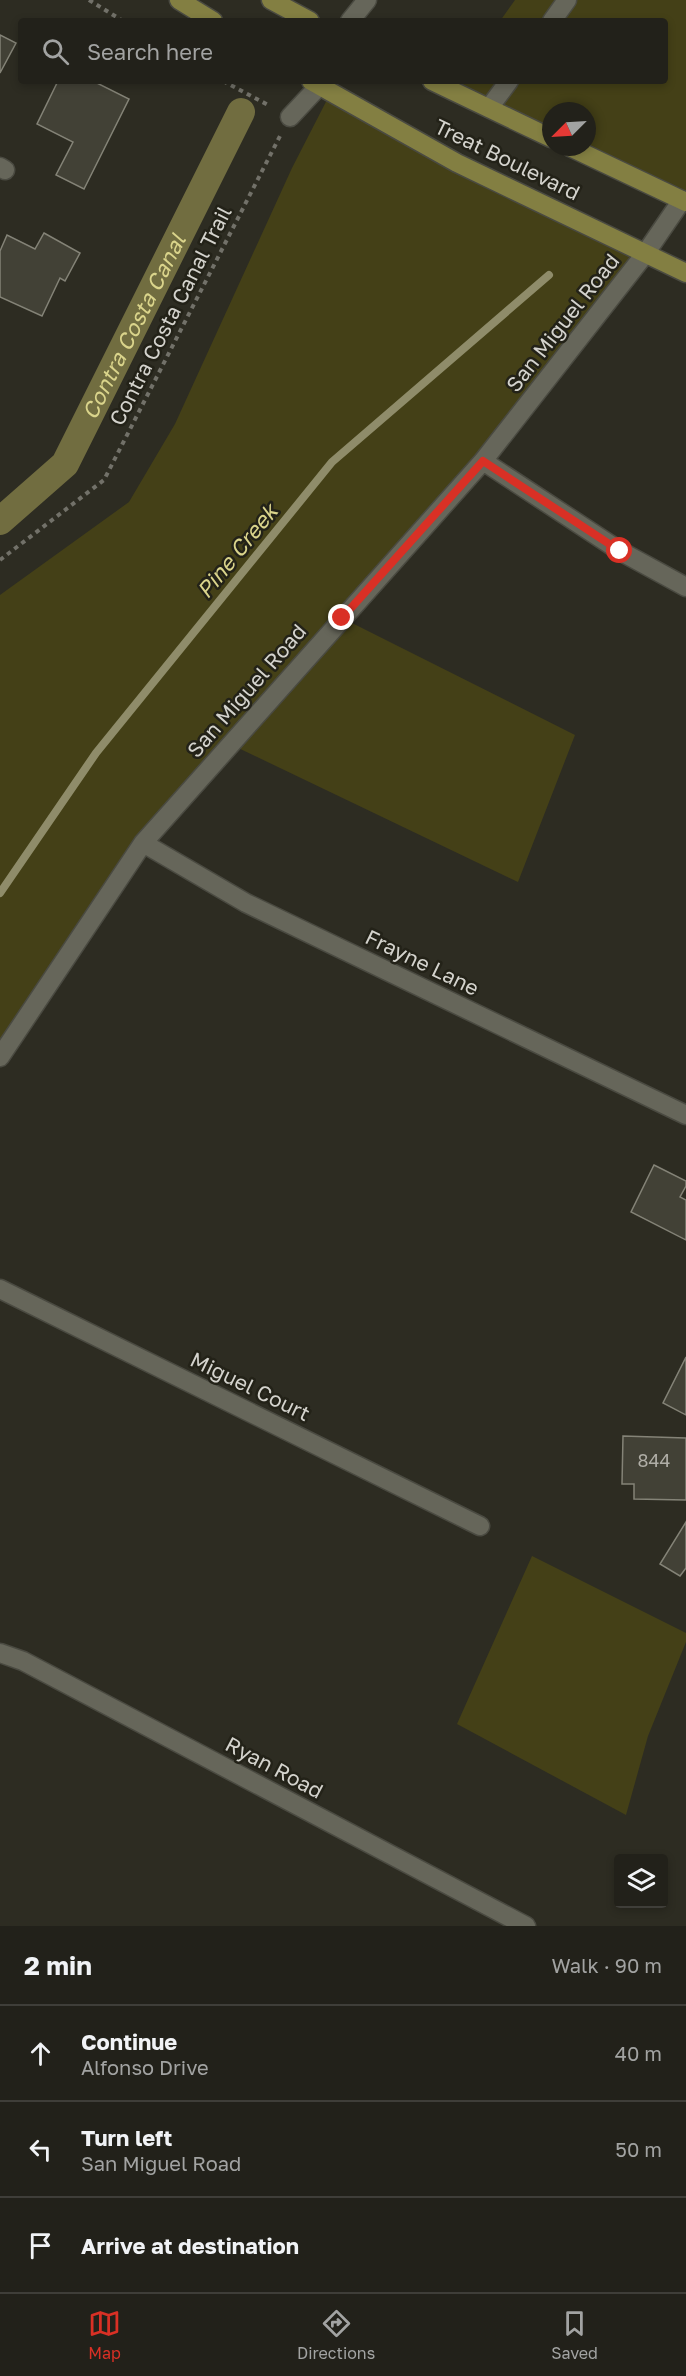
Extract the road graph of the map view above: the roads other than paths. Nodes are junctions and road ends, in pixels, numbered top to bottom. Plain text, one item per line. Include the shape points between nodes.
1 (179, 0) edge
2 (272, 0) edge
3 (367, 0) edge
4 (567, 0) edge
5 (208, 18) edge
6 (305, 18) edge
7 (352, 18) edge
8 (554, 18) edge
9 (316, 84) edge
10 (319, 84) edge
11 (438, 84) edge
12 (507, 84) edge
13 (489, 108) junction
14 (290, 117) road end
15 (542, 134) edge
16 (589, 156) edge
17 (684, 201) edge
18 (645, 254) junction
19 (686, 273) edge
20 (483, 461) junction
21 (686, 587) edge
22 (142, 843) junction
23 (0, 1057) edge
24 (686, 1116) edge
25 (0, 1289) edge
26 (480, 1526) dead end
27 (0, 1653) edge
28 (526, 1926) edge

1 - 5 main road
2 - 6 main road
3 - 7 street
4 - 8 street
9 - 14 street
10 - 18 main road, Treat Boulevard via 457,163
11 - 13 main road, Treat Boulevard
12 - 13 street
13 - 15 main road, Treat Boulevard
16 - 17 main road, Treat Boulevard
17 - 18 street, San Miguel Road
18 - 19 main road, Treat Boulevard
18 - 20 street, San Miguel Road
20 - 21 street via 620,551
20 - 22 street, San Miguel Road
22 - 23 street, San Miguel Road
22 - 24 street, Frayne Lane via 246,903
25 - 26 street, Miguel Court
27 - 28 street, Ryan Road via 23,1661

